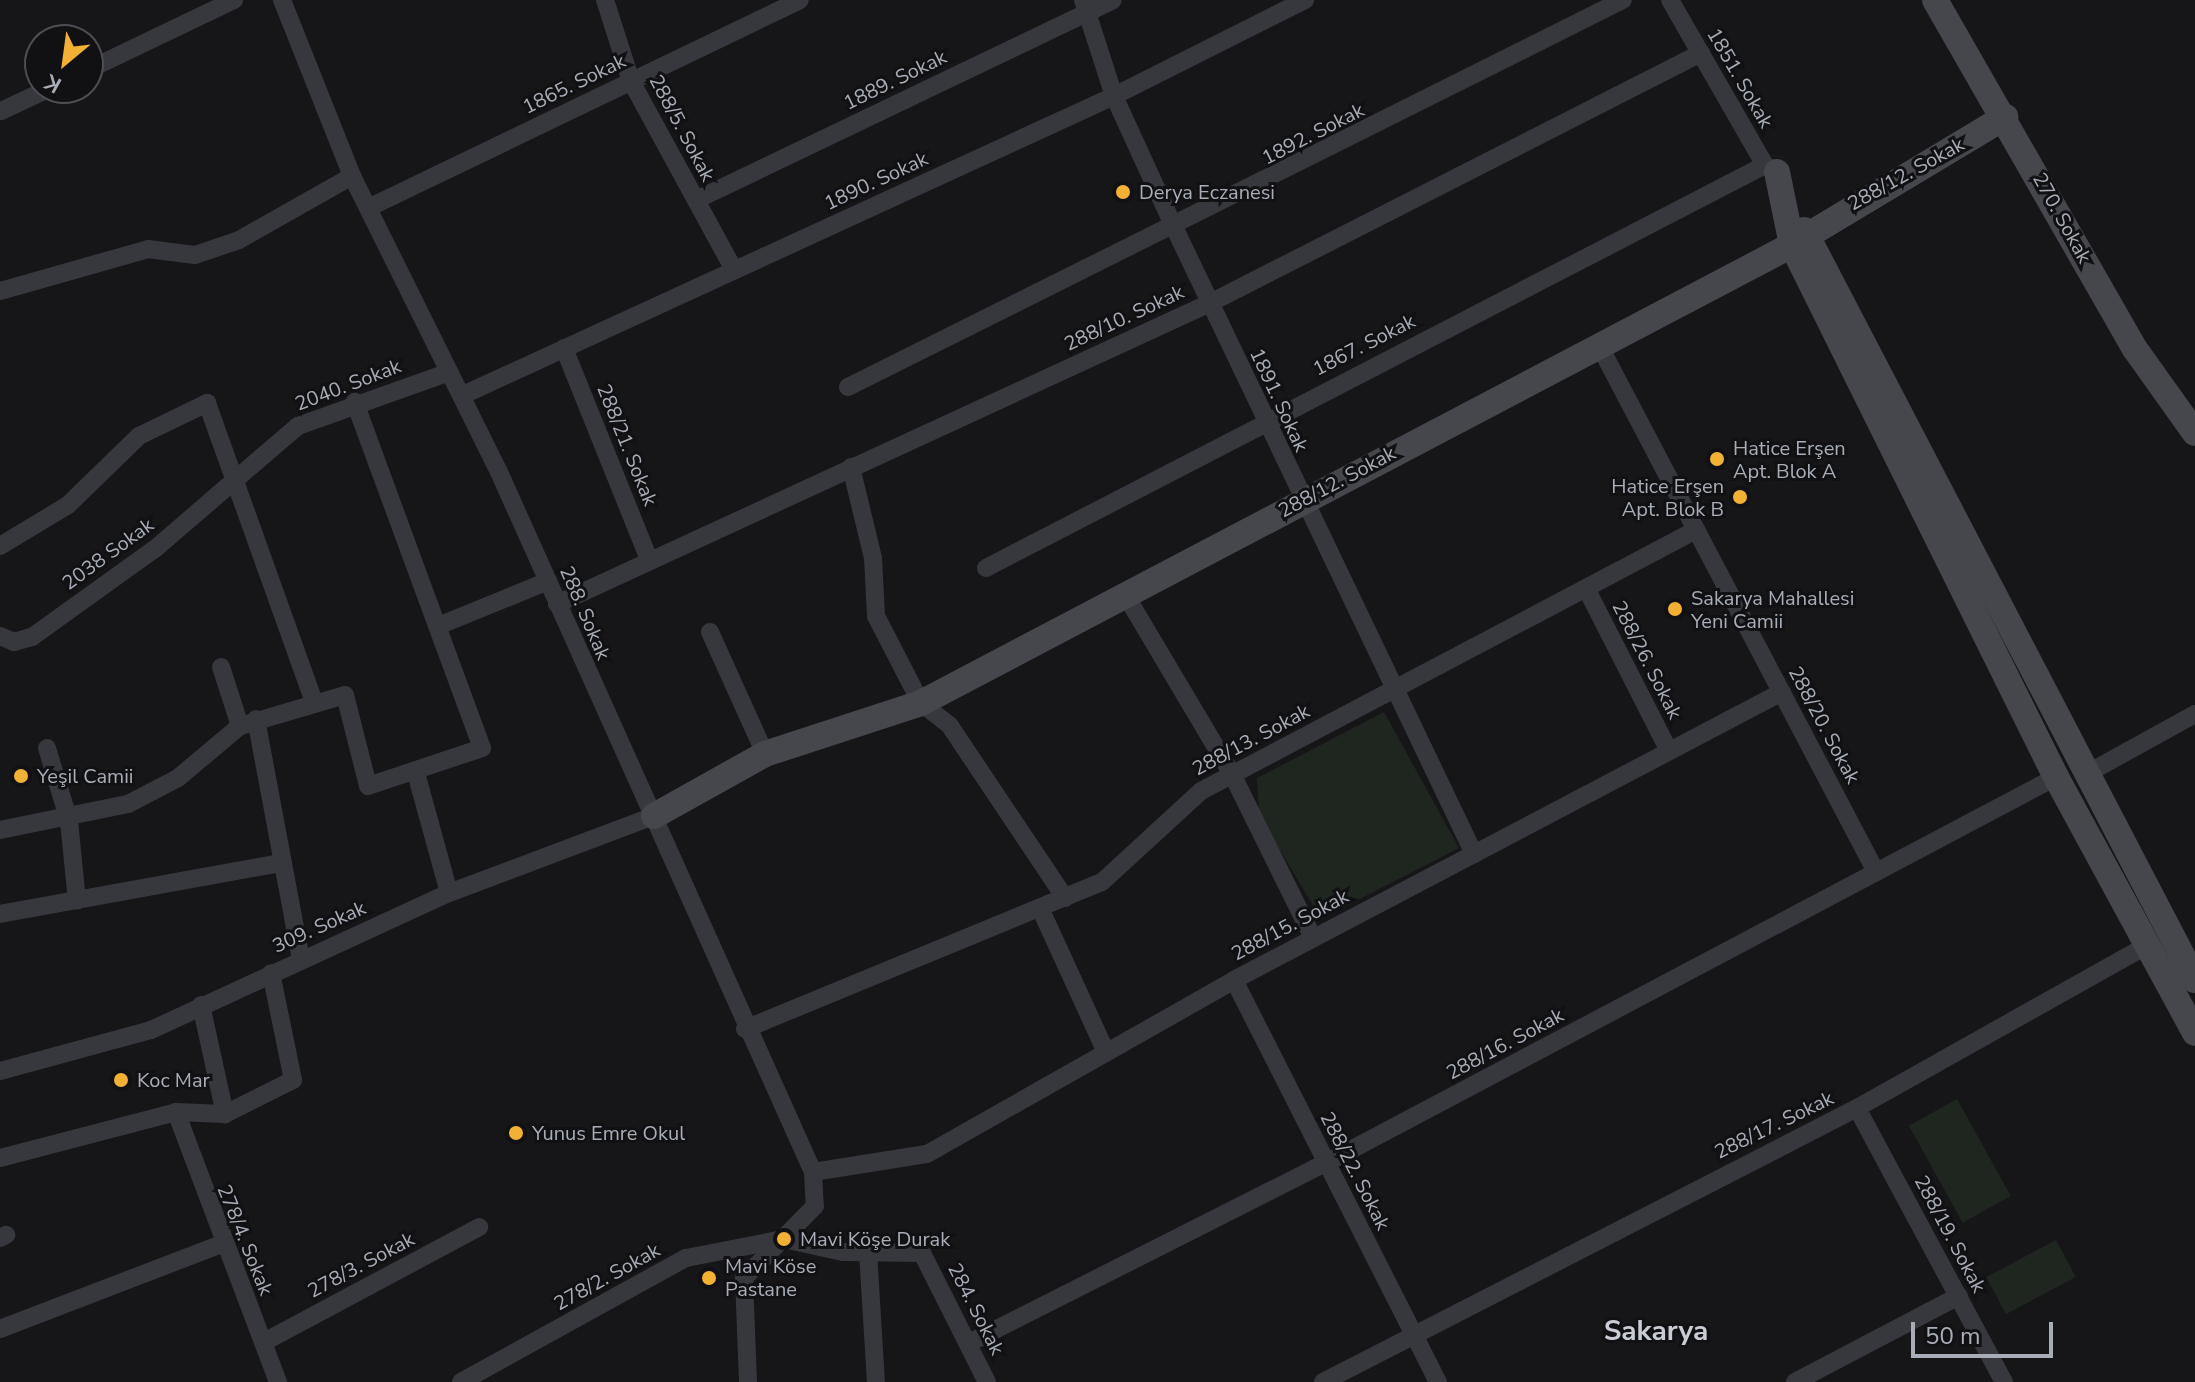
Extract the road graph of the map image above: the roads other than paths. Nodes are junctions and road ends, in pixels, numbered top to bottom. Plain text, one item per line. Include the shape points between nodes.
1 (234, 0) edge
2 (282, 0) edge
3 (605, 0) edge
4 (800, 0) edge
5 (1113, 0) edge
6 (1305, 0) edge
7 (1623, 0) edge
8 (1670, 0) edge
9 (1935, 0) edge
10 (1085, 6) edge
11 (1701, 53) junction
12 (104, 62) edge
13 (631, 81) junction
14 (1114, 96) junction
15 (24, 100) edge
16 (1, 111) edge
17 (2005, 117) junction
18 (1771, 169) junction
19 (352, 176) junction
20 (696, 200) junction
21 (368, 208) junction
22 (1175, 229) junction
23 (1798, 238) junction
24 (734, 270) junction
25 (0, 291) edge
26 (1210, 303) junction
27 (1599, 345) junction
28 (564, 348) junction
29 (447, 373) junction
30 (848, 387) dead end
31 (463, 395) junction
32 (355, 402) junction
33 (1264, 421) junction
34 (2195, 433) edge
35 (851, 467) junction
36 (234, 481) junction
37 (1302, 501) junction
38 (1696, 530) junction
39 (0, 546) edge
40 (649, 559) junction
41 (986, 568) dead end
42 (548, 581) junction
43 (1586, 588) junction
44 (1125, 594) junction
45 (557, 604) junction
46 (438, 626) junction
47 (710, 632) dead end
48 (0, 636) edge
49 (221, 667) dead end
50 (1391, 690) junction
51 (1782, 692) junction
52 (314, 702) junction
53 (921, 703) junction
54 (2195, 714) edge
55 (248, 723) junction
56 (47, 748) dead end
57 (1669, 751) junction
58 (765, 754) junction
59 (416, 773) junction
60 (2088, 773) junction
61 (1232, 774) junction
62 (2056, 777) junction
63 (654, 816) junction
64 (69, 821) junction
65 (0, 830) edge
66 (1474, 854) junction
67 (281, 863) junction
68 (1876, 872) junction
69 (449, 893) junction
70 (1065, 898) junction
71 (77, 901) junction
72 (1040, 908) junction
73 (0, 914) edge
74 (1313, 938) junction
75 (2149, 944) junction
76 (2188, 949) edge
77 (301, 960) junction
78 (271, 973) junction
79 (1234, 980) junction
80 (2195, 980) edge
81 (201, 1005) junction
82 (745, 1029) junction
83 (2195, 1033) edge
84 (1106, 1052) junction
85 (0, 1071) edge
86 (1857, 1108) junction
87 (176, 1112) junction
88 (225, 1114) junction
89 (0, 1158) edge
90 (1326, 1163) junction
91 (813, 1172) junction
92 (479, 1227) dead end
93 (784, 1239) junction
94 (221, 1244) junction
95 (868, 1252) junction
96 (1959, 1296) junction
97 (0, 1329) edge
98 (1413, 1332) junction
99 (264, 1342) junction
100 (971, 1342) junction
101 (278, 1382) edge
102 (461, 1382) edge
103 (748, 1382) edge
104 (876, 1382) edge
105 (987, 1382) edge
106 (1323, 1382) edge
107 (1438, 1382) edge
108 (1795, 1382) edge
109 (2004, 1382) edge

1 - 12 street
2 - 19 street, 288. Sokak
3 - 13 street, 288/5. Sokak
4 - 13 street, 1865. Sokak
5 - 10 street, 1889. Sokak
6 - 14 street, 1890. Sokak
7 - 22 street, 1892. Sokak
8 - 11 street, 1851. Sokak
9 - 17 street, 270. Sokak
10 - 14 street, 1891. Sokak
10 - 20 street, 1889. Sokak
11 - 18 street, 1851. Sokak
11 - 26 street, 288/10. Sokak
13 - 20 street, 288/5. Sokak
13 - 21 street, 1865. Sokak
14 - 22 street, 1891. Sokak
14 - 24 street, 1890. Sokak
15 - 16 street
17 - 23 street, 288/12. Sokak
17 - 34 street, 270. Sokak via 2135,349
18 - 23 street
18 - 33 street, 1867. Sokak
19 - 21 street, 288. Sokak
19 - 25 street via 277,212 239,240 195,255 148,249
20 - 24 street, 288/5. Sokak
21 - 29 street, 288. Sokak
22 - 26 street, 1891. Sokak
22 - 30 street, 1892. Sokak
23 - 27 street, 288/12. Sokak
23 - 60 street
23 - 62 street
24 - 28 street, 1890. Sokak
26 - 33 street, 1891. Sokak
26 - 35 street, 288/10. Sokak
27 - 37 street, 288/12. Sokak
27 - 38 street, 288/20. Sokak
28 - 31 street, 1890. Sokak
28 - 40 street, 288/21. Sokak
29 - 31 street, 288. Sokak
29 - 32 street, 2040. Sokak
31 - 42 street, 288. Sokak
32 - 36 street, 2040. Sokak via 298,426
32 - 46 street
33 - 37 street, 1891. Sokak
33 - 41 street, 1867. Sokak
35 - 40 street, 288/10. Sokak
35 - 53 street via 873,558 876,616
36 - 39 street via 207,403 139,436 68,505
36 - 48 street, 2038 Sokak via 32,637 14,642
36 - 52 street
37 - 44 street, 288/12. Sokak
37 - 50 street, 1891. Sokak
38 - 43 street, 288/13. Sokak
38 - 51 street, 288/20. Sokak
40 - 45 street, 288/10. Sokak
42 - 45 street, 288. Sokak
42 - 46 street
43 - 50 street, 288/13. Sokak
43 - 57 street, 288/26. Sokak
44 - 53 street, 288/12. Sokak
44 - 61 street
45 - 63 street, 288. Sokak
46 - 59 street via 482,748
47 - 58 street
49 - 55 street
50 - 61 street, 288/13. Sokak
50 - 66 street, 1891. Sokak
51 - 57 street, 288/15. Sokak
51 - 68 street, 288/20. Sokak
52 - 55 street
52 - 59 street via 345,695 368,786
53 - 58 street, 288/12. Sokak
53 - 70 street via 950,726
54 - 60 street
55 - 64 street via 178,778
55 - 67 street
56 - 64 street
57 - 66 street, 288/15. Sokak
58 - 63 street, 288/12. Sokak
59 - 69 street
60 - 76 street
61 - 70 street, 288/13. Sokak via 1156,828 1102,882
61 - 74 street
62 - 68 street, 288/16. Sokak
62 - 75 street
63 - 69 street, 309. Sokak
63 - 82 street, 288. Sokak
64 - 65 street
64 - 71 street
66 - 74 street, 288/15. Sokak
67 - 71 street
67 - 77 street
68 - 90 street, 288/16. Sokak
69 - 77 street, 309. Sokak
70 - 72 street, 288/13. Sokak
71 - 73 street
72 - 82 street, 288/13. Sokak
72 - 84 street
74 - 79 street, 288/15. Sokak
75 - 83 street
75 - 86 street, 288/17. Sokak
76 - 80 street
77 - 78 street, 309. Sokak
78 - 81 street, 309. Sokak
78 - 88 street via 293,1080
79 - 84 street, 288/15. Sokak
79 - 90 street, 288/22. Sokak
81 - 85 street, 309. Sokak via 151,1030
81 - 88 street
82 - 91 street, 288. Sokak
84 - 91 street, 288/15. Sokak via 927,1154
86 - 96 street, 288/19. Sokak
86 - 98 street, 288/17. Sokak
87 - 88 street
87 - 89 street
87 - 94 street, 278/4. Sokak
90 - 98 street, 288/22. Sokak
90 - 100 street, 288/16. Sokak
91 - 93 street, 288. Sokak via 815,1206
92 - 99 street, 278/3. Sokak
93 - 95 street, 284. Sokak
93 - 102 street, 278/2. Sokak via 686,1258
93 - 103 street, 288. Sokak via 744,1278
94 - 97 street
94 - 99 street, 278/4. Sokak
95 - 100 street, 284. Sokak via 922,1253
95 - 104 street
96 - 108 street
96 - 109 street, 288/19. Sokak
98 - 106 street, 288/17. Sokak
98 - 107 street, 288/22. Sokak
99 - 101 street, 278/4. Sokak
100 - 105 street, 284. Sokak

